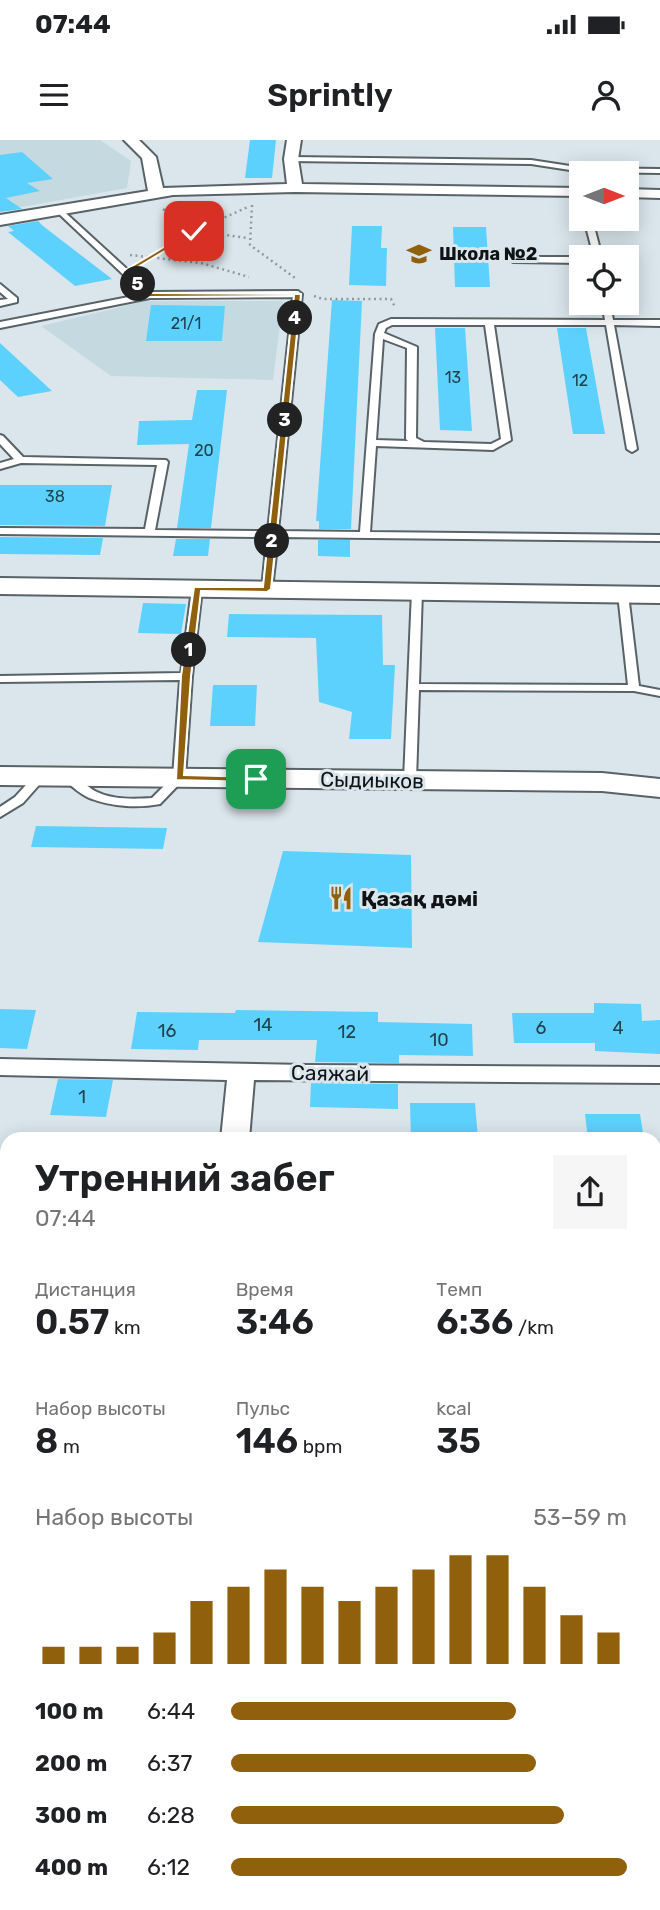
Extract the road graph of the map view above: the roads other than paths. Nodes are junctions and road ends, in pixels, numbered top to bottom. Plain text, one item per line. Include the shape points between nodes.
1 (131, 140) edge
2 (294, 140) edge
3 (290, 159) junction
4 (660, 171) edge
5 (295, 188) junction
6 (569, 192) edge
7 (149, 193) junction
8 (639, 193) edge
9 (660, 194) edge
10 (59, 209) junction
11 (0, 220) edge
12 (516, 260) dead end
13 (569, 260) edge
14 (0, 287) edge
15 (150, 295) junction
16 (0, 303) edge
17 (608, 315) edge
18 (489, 322) junction
19 (609, 323) junction
20 (660, 323) edge
21 (0, 325) edge
22 (379, 334) junction
23 (0, 438) edge
24 (372, 443) junction
25 (426, 445) junction
26 (632, 449) dead end
27 (20, 460) junction
28 (0, 466) edge
29 (0, 531) edge
30 (149, 533) junction
31 (273, 534) junction
32 (365, 535) junction
33 (660, 538) edge
34 (0, 587) edge
35 (197, 589) junction
36 (267, 589) junction
37 (417, 592) junction
38 (623, 594) junction
39 (660, 594) edge
40 (186, 676) junction
41 (0, 678) edge
42 (415, 687) junction
43 (634, 688) junction
44 (660, 693) edge
45 (0, 776) edge
46 (54, 777) junction
47 (179, 778) junction
48 (410, 780) junction
49 (660, 788) edge
50 (0, 813) edge
51 (0, 1067) edge
52 (242, 1071) junction
53 (660, 1075) edge
54 (236, 1132) edge

1 - 7 street via 149,157
2 - 3 street
3 - 4 lane via 531,162 583,170
3 - 5 street
5 - 6 street
5 - 7 street
7 - 10 street
8 - 9 street
10 - 11 street
10 - 15 lane
12 - 13 lane
14 - 16 lane via 13,300
15 - 21 lane
15 - 31 lane via 298,294
17 - 19 lane
18 - 19 lane
18 - 22 lane via 391,322 382,326
18 - 25 lane via 506,440 493,447
19 - 20 lane
19 - 26 lane
22 - 24 lane
22 - 25 lane via 412,347 411,439
23 - 27 lane
24 - 25 lane
24 - 32 lane
27 - 28 lane
27 - 30 lane via 163,462
29 - 30 lane
30 - 31 lane
31 - 32 lane
31 - 36 lane
32 - 33 lane
34 - 35 street
35 - 36 street
35 - 40 lane
36 - 37 street
37 - 38 street
37 - 42 lane
38 - 39 street
38 - 43 lane
40 - 41 lane
40 - 47 lane
42 - 43 lane
42 - 48 lane
43 - 44 lane
45 - 46 street, Сыдиыков
46 - 47 street, Сыдиыков
46 - 50 lane
47 - 48 street, Сыдиыков
48 - 49 street, Сыдиыков via 602,782
51 - 52 street, Саяжай
52 - 53 street, Саяжай
52 - 54 street

